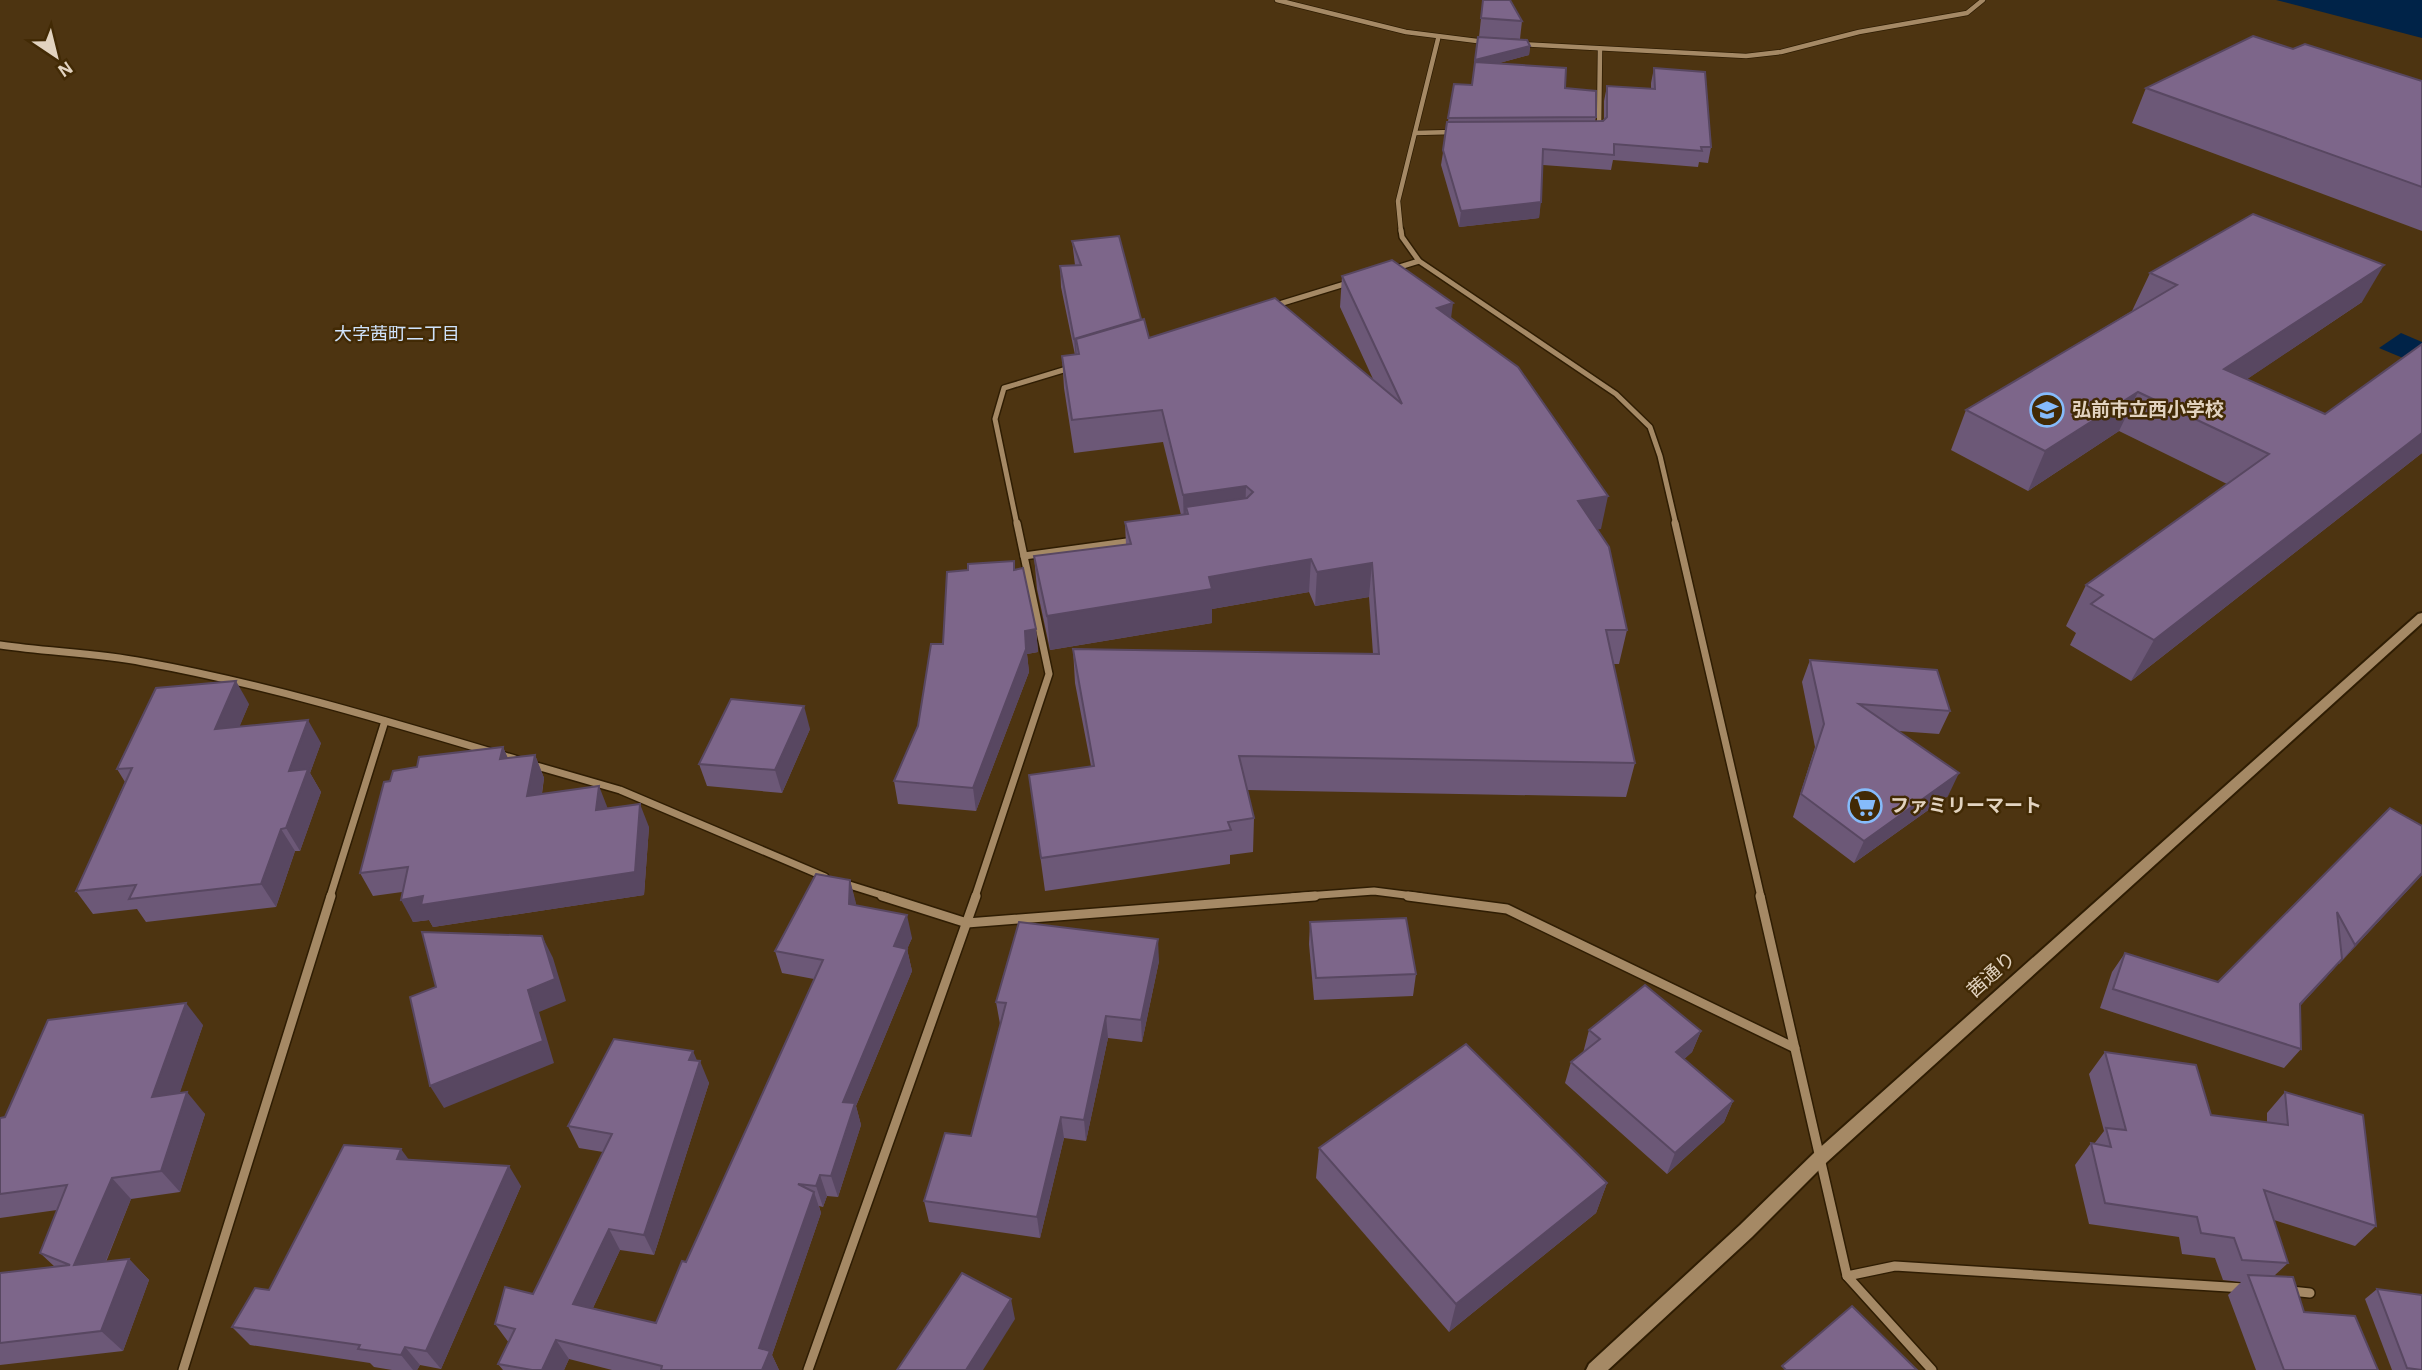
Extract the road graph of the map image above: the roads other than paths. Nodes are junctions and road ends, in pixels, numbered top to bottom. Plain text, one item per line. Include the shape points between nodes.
1 (1277, 0) edge
2 (1983, 0) edge
3 (1438, 39) junction
4 (1492, 42) edge
5 (1519, 44) edge
6 (1600, 49) junction
7 (1455, 132) edge
8 (1586, 132) edge
9 (1415, 133) junction
10 (1419, 261) junction
11 (1389, 270) edge
12 (1362, 278) edge
13 (1269, 307) edge
14 (1083, 364) edge
15 (1141, 540) edge
16 (1024, 556) junction
17 (2422, 617) edge
18 (0, 645) edge
19 (385, 720) junction
20 (967, 923) junction
21 (1795, 1048) junction
22 (1821, 1157) junction
23 (1847, 1276) junction
24 (2255, 1289) edge
25 (2283, 1291) edge
26 (2310, 1293) dead end
27 (183, 1370) edge
28 (808, 1370) edge
29 (1595, 1370) edge
30 (1932, 1370) edge

1 - 3 street
2 - 6 street via 1967,13 1859,32 1781,52 1716,56
3 - 4 street
3 - 9 street
5 - 6 street
6 - 8 street via 1600,132
7 - 9 street
9 - 10 street via 1398,201 1402,237
10 - 11 street
10 - 21 street via 1616,394 1650,427
12 - 13 street
14 - 16 street via 1004,388 995,419
15 - 16 street
16 - 20 street via 1049,674
17 - 22 street, 茜通り
18 - 19 street via 140,661 295,694
19 - 20 street via 620,790 807,872
19 - 27 street
20 - 21 street via 1374,891 1507,909
20 - 28 street
21 - 22 street
22 - 23 street
22 - 29 street, 茜通り
23 - 24 street via 1895,1266
23 - 30 street
25 - 26 street

